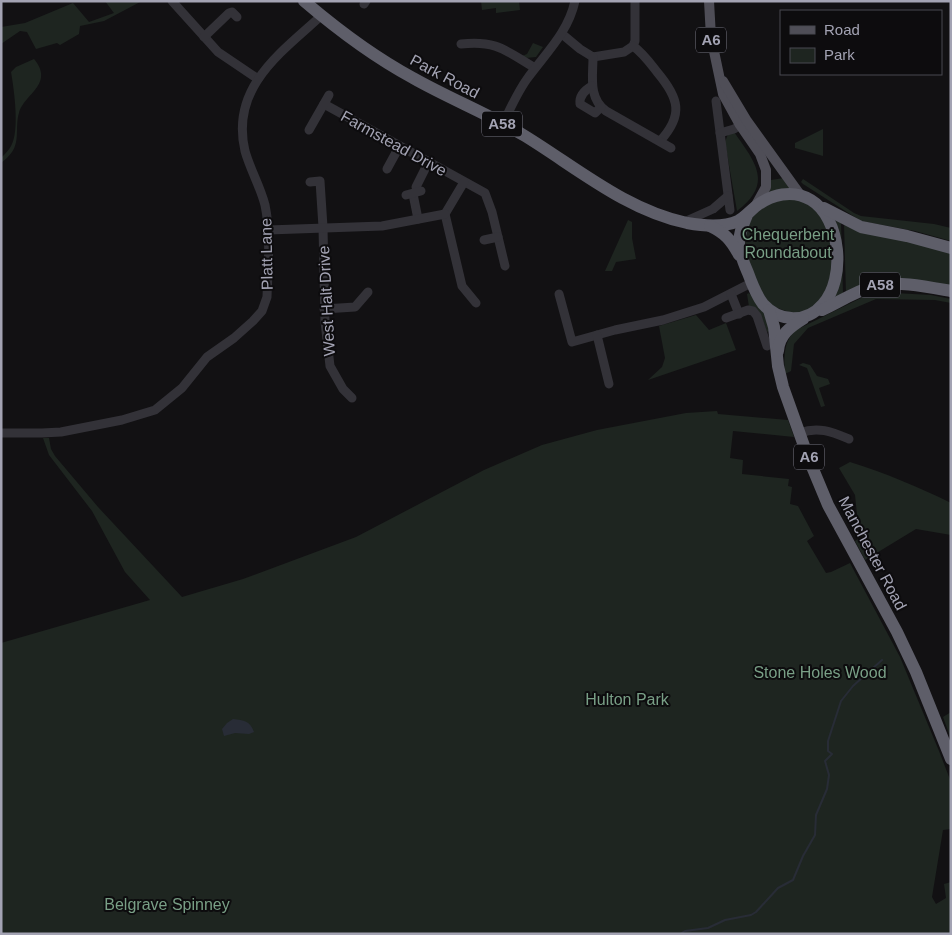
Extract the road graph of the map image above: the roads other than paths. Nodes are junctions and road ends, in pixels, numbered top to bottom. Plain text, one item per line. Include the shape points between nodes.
1 (172, 1) edge
2 (304, 1) edge
3 (575, 1) edge
4 (635, 1) edge
5 (709, 1) edge
6 (230, 12) dead end
7 (321, 16) junction
8 (562, 34) junction
9 (204, 37) junction
10 (461, 44) dead end
11 (633, 46) junction
12 (592, 57) junction
13 (535, 68) junction
14 (258, 79) junction
15 (592, 86) junction
16 (329, 94) dead end
17 (716, 101) dead end
18 (324, 104) junction
19 (601, 107) junction
20 (744, 123) junction
21 (503, 124) junction
22 (309, 130) dead end
23 (720, 133) junction
24 (660, 141) junction
25 (398, 147) junction
26 (670, 148) dead end
27 (428, 163) junction
28 (386, 166) dead end
29 (310, 182) dead end
30 (464, 182) junction
31 (728, 196) junction
32 (802, 196) junction
33 (819, 206) junction
34 (730, 210) dead end
35 (751, 212) junction
36 (445, 214) junction
37 (418, 219) junction
38 (684, 222) junction
39 (710, 226) junction
40 (323, 227) junction
41 (268, 230) junction
42 (498, 237) junction
43 (484, 240) dead end
44 (951, 248) edge
45 (744, 263) junction
46 (505, 266) dead end
47 (752, 283) junction
48 (951, 291) edge
49 (368, 292) dead end
50 (559, 294) dead end
51 (731, 294) junction
52 (476, 303) dead end
53 (324, 309) junction
54 (769, 310) junction
55 (739, 314) junction
56 (810, 315) junction
57 (726, 318) dead end
58 (597, 335) junction
59 (767, 346) dead end
60 (777, 358) junction
61 (609, 384) dead end
62 (352, 398) dead end
63 (1, 433) edge
64 (800, 433) junction
65 (849, 439) dead end
66 (951, 758) edge

1 - 9 street
2 - 7 highway, Park Road / A58
3 - 8 street
4 - 11 street via 636,36
5 - 20 main road, A6 via 716,64
6 - 9 street
7 - 14 street, Platt Lane via 282,51
7 - 21 highway, Park Road / A58 via 406,74
8 - 12 street
8 - 13 street
9 - 14 street via 226,59
10 - 13 street via 493,44
11 - 12 street via 624,52
11 - 24 street via 667,84 676,102 672,126
12 - 15 street
13 - 21 street
14 - 41 street, Platt Lane via 245,106 243,139 248,162 263,199
15 - 19 street
15 - 19 street via 585,91 580,104 596,113
16 - 18 street, Farmstead Drive
17 - 23 street
18 - 22 street, Farmstead Drive
18 - 25 street, Farmstead Drive
19 - 24 street
20 - 23 street
20 - 32 main road, A6
20 - 35 main road, A6 via 766,170 766,187
21 - 38 highway, Park Road / A58 via 634,205
23 - 31 street
24 - 26 street
25 - 27 street, Farmstead Drive
25 - 28 street
27 - 30 street, Farmstead Drive
27 - 37 street via 414,192
29 - 40 street, West Halt Drive via 320,181
30 - 36 street, Farmstead Drive
30 - 42 street, Farmstead Drive via 485,193
31 - 34 street
31 - 38 street via 713,209
32 - 33 highway, A58
32 - 35 highway, A58 via 773,196
33 - 44 highway, A58 via 861,228
33 - 56 highway, A58 via 835,232 837,272 828,300
35 - 39 highway, Park Road / A58 via 730,224
35 - 45 highway, A58 via 739,242
36 - 37 street
36 - 52 street via 462,286
37 - 40 street via 382,226
38 - 39 highway, Park Road / A58
39 - 45 highway, Park Road / A58 via 731,240
40 - 41 street
40 - 53 street, West Halt Drive
41 - 63 street, Platt Lane via 267,297 262,310 242,331 207,357 186,385 163,404 141,415 82,428 46,433
42 - 43 street
42 - 46 street, Farmstead Drive
45 - 47 highway, A58
47 - 51 street
47 - 54 highway, A58
48 - 56 highway, A58 via 882,284
49 - 53 street via 354,308
50 - 58 street via 572,342
51 - 55 street
51 - 58 street via 710,305 663,320
53 - 62 street, West Halt Drive via 330,366
54 - 56 highway, A58 via 786,318
54 - 60 highway, Manchester Road / A6
55 - 57 street
55 - 59 street via 750,310 755,313
56 - 60 highway, Manchester Road / A6 via 783,335
58 - 61 street
60 - 64 highway, Manchester Road / A6 via 783,388
64 - 65 street via 822,430
64 - 66 highway, Manchester Road / A6 via 828,505 897,632

